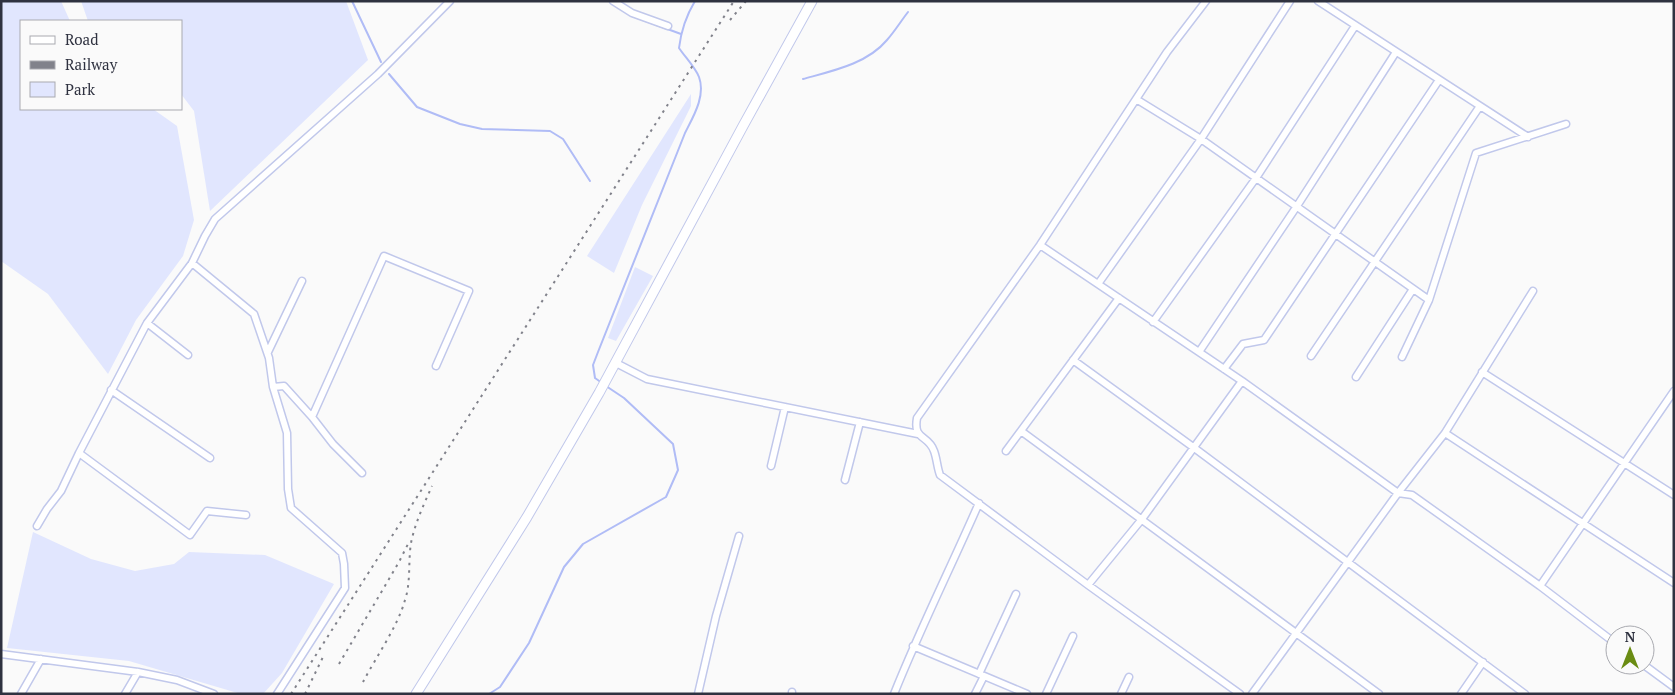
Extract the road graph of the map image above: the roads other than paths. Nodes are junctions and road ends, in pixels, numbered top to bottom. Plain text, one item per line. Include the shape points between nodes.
1 (450, 1) edge
2 (613, 1) edge
3 (812, 1) edge
4 (1206, 1) edge
5 (1290, 1) edge
6 (1318, 1) edge
7 (668, 26) dead end
8 (1356, 26) junction
9 (1396, 52) junction
10 (1439, 80) junction
11 (1136, 99) junction
12 (1480, 106) junction
13 (1566, 124) dead end
14 (1528, 138) junction
15 (1201, 139) junction
16 (1256, 178) junction
17 (1297, 206) junction
18 (1335, 233) junction
19 (1040, 245) junction
20 (1375, 262) junction
21 (192, 263) junction
22 (302, 282) dead end
23 (1098, 284) junction
24 (1412, 289) junction
25 (1533, 291) dead end
26 (1119, 298) junction
27 (1429, 300) junction
28 (147, 322) junction
29 (1153, 322) junction
30 (268, 352) junction
31 (1199, 352) junction
32 (188, 354) dead end
33 (1311, 356) dead end
34 (1402, 357) dead end
35 (1073, 360) junction
36 (616, 363) junction
37 (436, 366) dead end
38 (1224, 369) junction
39 (1482, 372) junction
40 (1356, 377) dead end
41 (1242, 381) junction
42 (273, 386) junction
43 (111, 390) junction
44 (1674, 391) edge
45 (785, 407) junction
46 (312, 416) junction
47 (860, 422) junction
48 (1021, 431) junction
49 (1445, 432) junction
50 (918, 434) junction
51 (1193, 447) junction
52 (1006, 451) dead end
53 (78, 453) junction
54 (210, 458) dead end
55 (1625, 463) junction
56 (771, 466) dead end
57 (362, 473) dead end
58 (845, 480) dead end
59 (1398, 493) junction
60 (1674, 495) edge
61 (979, 503) junction
62 (246, 515) dead end
63 (1142, 518) junction
64 (1584, 523) junction
65 (37, 526) dead end
66 (739, 536) dead end
67 (1348, 562) junction
68 (1674, 583) edge
69 (1088, 585) junction
70 (1540, 586) junction
71 (1016, 594) dead end
72 (1297, 632) junction
73 (1605, 635) edge
74 (1073, 636) dead end
75 (913, 646) junction
76 (1, 654) edge
77 (42, 659) junction
78 (1483, 662) junction
79 (138, 672) junction
80 (1655, 673) edge
81 (981, 675) junction
82 (1129, 677) dead end
83 (1674, 688) edge
84 (21, 694) edge
85 (125, 694) edge
86 (214, 694) edge
87 (277, 694) edge
88 (416, 694) edge
89 (698, 694) edge
90 (894, 694) edge
91 (975, 694) edge
92 (1027, 694) edge
93 (1046, 694) edge
94 (1121, 694) edge
95 (1240, 694) edge
96 (1252, 694) edge
97 (1380, 694) edge
98 (1461, 694) edge
99 (1525, 694) edge

1 - 21 street via 378,74 215,219
2 - 7 street
3 - 36 main road
4 - 11 street via 1166,52
5 - 15 street
6 - 8 street
8 - 9 street
8 - 16 street
9 - 10 street
9 - 17 street
10 - 12 street
10 - 18 street
11 - 15 street
11 - 19 street
12 - 14 street
12 - 20 street
13 - 14 street
14 - 27 street via 1476,153
15 - 16 street
15 - 23 street
16 - 17 street
16 - 29 street
17 - 18 street
17 - 31 street
18 - 20 street
18 - 38 street via 1264,340 1242,344
19 - 23 street
19 - 50 street via 917,418
20 - 24 street
20 - 33 street
21 - 28 street
21 - 30 street via 254,314
22 - 30 street
23 - 26 street
24 - 27 street
24 - 40 street
25 - 39 street
26 - 29 street
26 - 35 street
27 - 34 street
28 - 32 street
28 - 43 street
29 - 31 street
30 - 42 street
31 - 38 street
35 - 48 street
35 - 51 street
36 - 45 street via 647,379
36 - 88 main road via 527,517
37 - 46 street via 468,291 384,256
38 - 41 street
39 - 49 street
39 - 55 street
41 - 51 street
41 - 59 street
42 - 46 street via 284,386
42 - 87 street via 287,433 291,508 342,553 345,588
43 - 53 street
43 - 54 street
44 - 55 street
45 - 47 street
45 - 56 street
46 - 57 street via 333,444
47 - 50 street
47 - 58 street
48 - 52 street
48 - 63 street
49 - 59 street
49 - 64 street
50 - 61 street via 934,450 940,475
51 - 63 street
51 - 67 street
53 - 62 street via 190,535 207,511
53 - 65 street via 62,491
55 - 60 street
55 - 64 street
59 - 67 street
59 - 70 street via 1412,495
61 - 69 street
61 - 75 street
63 - 69 street
63 - 72 street
64 - 68 street
64 - 70 street
66 - 89 street
67 - 72 street
67 - 78 street
69 - 95 street
70 - 73 street
71 - 81 street
72 - 96 street
72 - 97 street
74 - 93 street
75 - 81 street
75 - 90 street
76 - 77 street
77 - 79 street
77 - 84 street
78 - 98 street
78 - 99 street
79 - 85 street
79 - 86 street via 177,680
80 - 83 street
81 - 91 street
81 - 92 street
82 - 94 street

